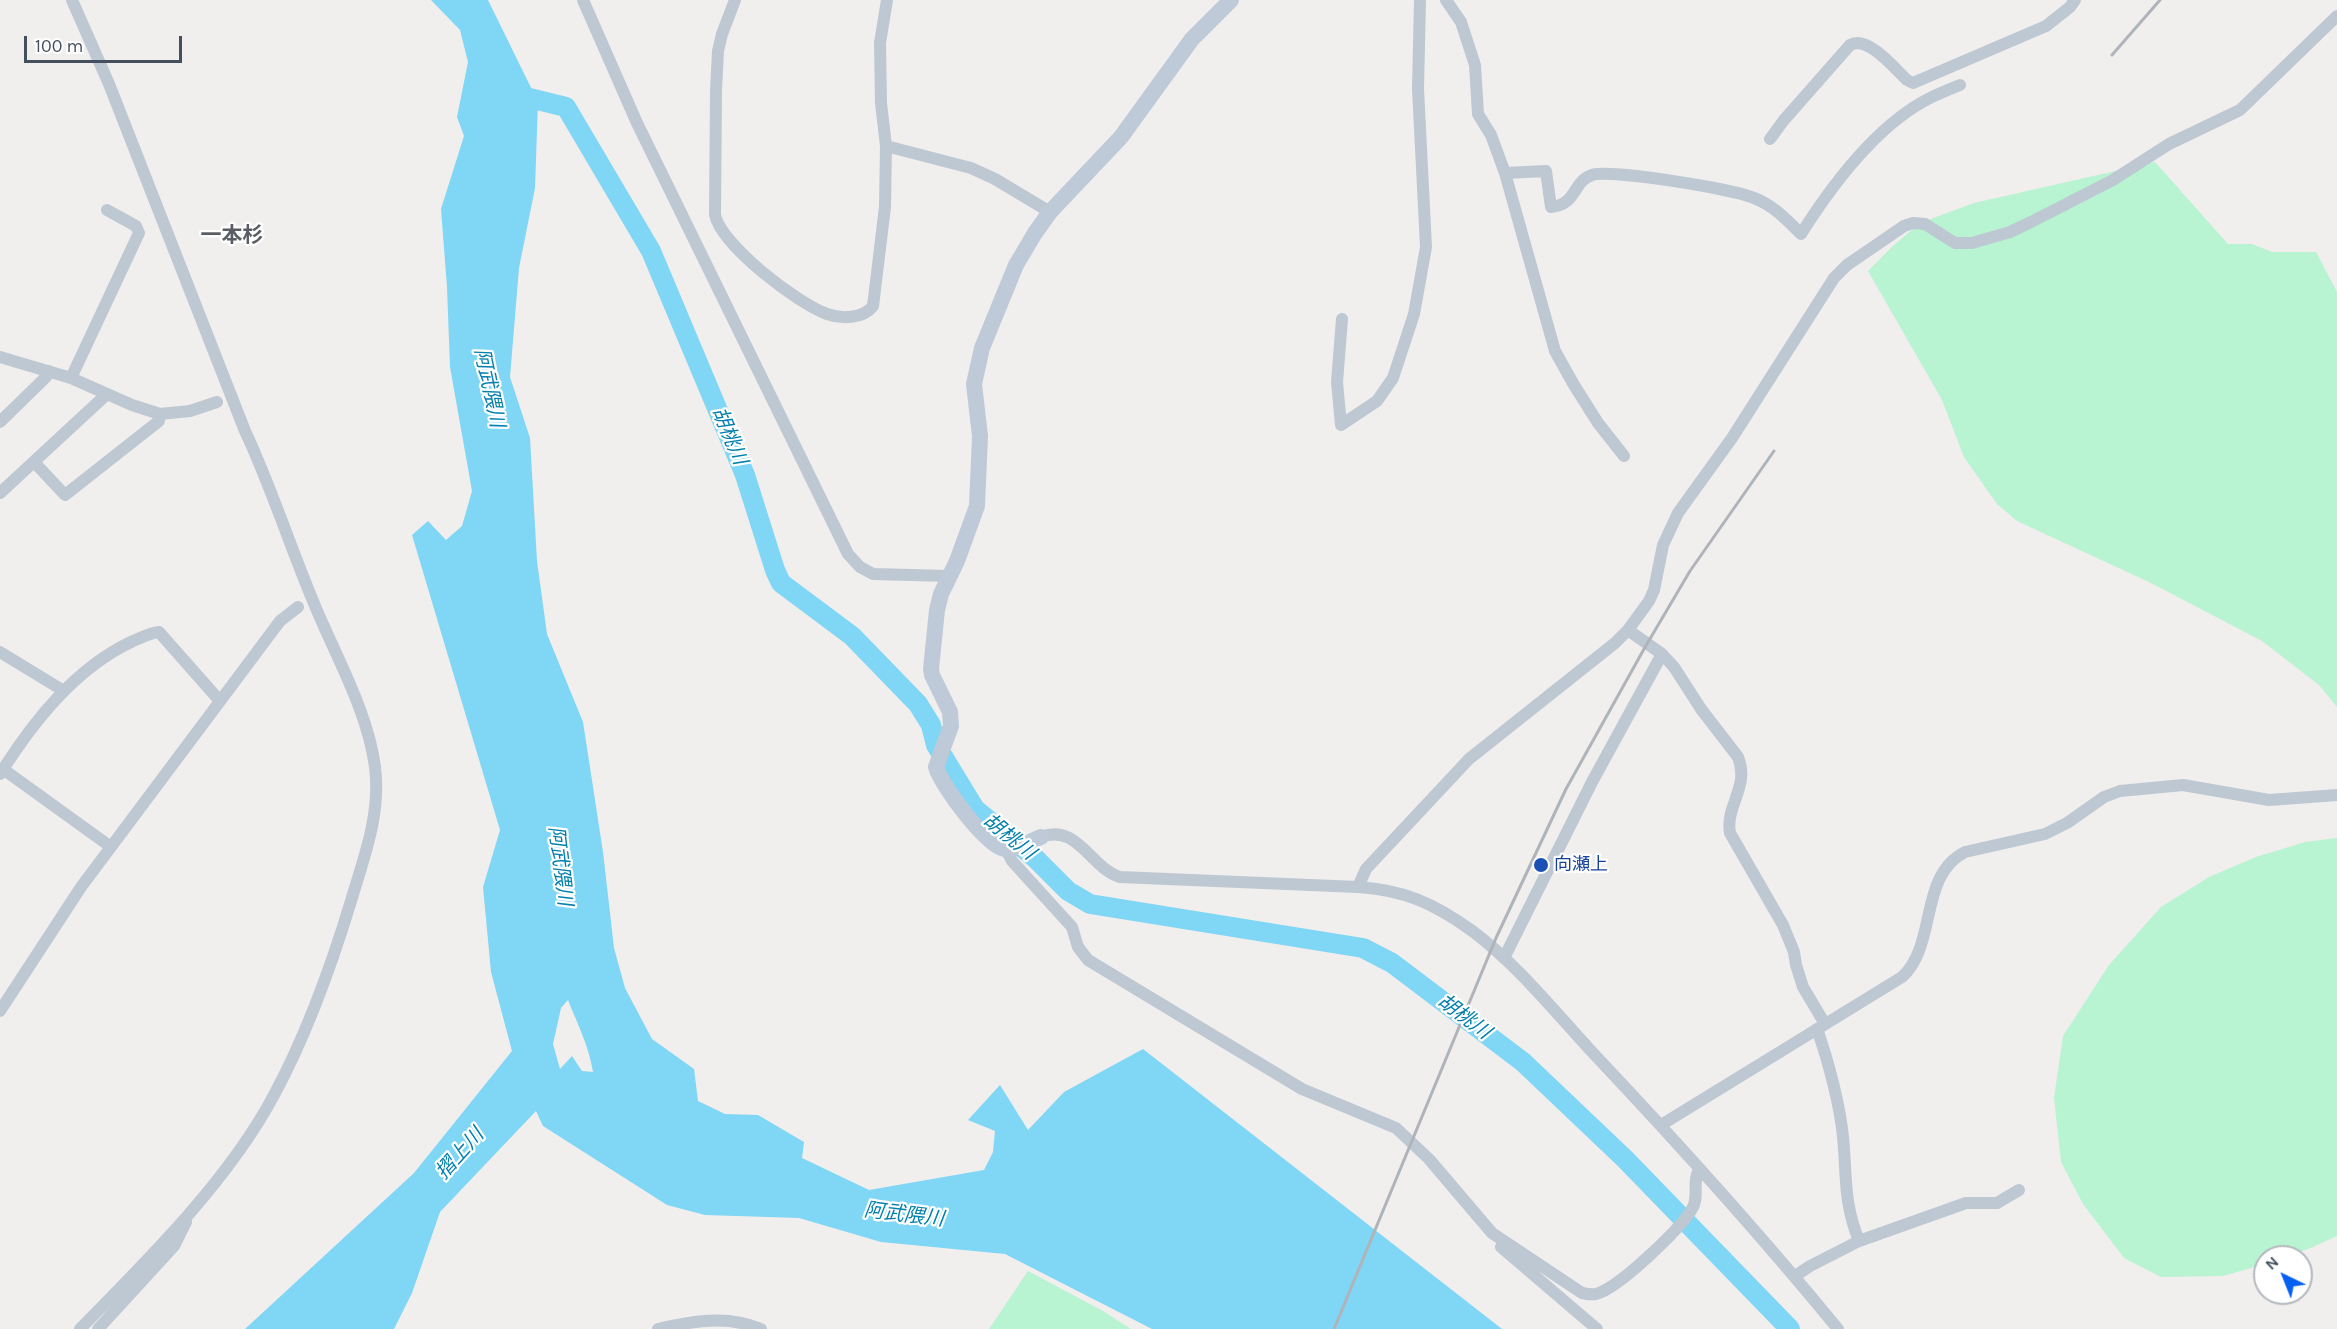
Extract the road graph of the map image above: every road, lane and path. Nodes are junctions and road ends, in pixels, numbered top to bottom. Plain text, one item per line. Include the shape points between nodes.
1 (72, 0) edge
2 (583, 0) edge
3 (735, 0) edge
4 (887, 0) edge
5 (1231, 0) edge
6 (1420, 0) edge
7 (1446, 0) edge
8 (2075, 0) edge
9 (2337, 16) edge
10 (1960, 84) dead end
11 (1770, 139) dead end
12 (886, 146) junction
13 (1505, 173) junction
14 (106, 210) dead end
15 (1050, 212) junction
16 (1342, 319) dead end
17 (0, 357) edge
18 (49, 371) junction
19 (71, 378) junction
20 (107, 394) junction
21 (217, 402) dead end
22 (160, 414) junction
23 (0, 422) edge
24 (1624, 456) dead end
25 (34, 462) junction
26 (1, 490) edge
27 (949, 576) junction
28 (298, 607) dead end
29 (1628, 630) junction
30 (0, 652) edge
31 (1662, 654) junction
32 (64, 691) junction
33 (219, 700) junction
34 (2, 772) edge
35 (2337, 795) edge
36 (1023, 844) junction
37 (111, 847) junction
38 (1358, 887) junction
39 (1504, 958) junction
40 (0, 1011) edge
41 (1821, 1027) junction
42 (1661, 1125) junction
43 (1700, 1168) junction
44 (2019, 1190) dead end
45 (192, 1210) junction
46 (1492, 1233) junction
47 (1859, 1241) junction
48 (1795, 1276) junction
49 (80, 1329) edge
50 (98, 1329) edge
51 (658, 1329) edge
52 (761, 1329) edge
53 (1597, 1329) edge
54 (1838, 1329) edge

1 - 45 street via 362,718 375,766 373,825 320,992 273,1096
2 - 27 street via 637,123 848,554 873,574
3 - 12 street via 718,51 715,215 723,233 753,266 826,314 852,317 872,309 885,207
4 - 12 street via 880,43
5 - 15 street via 1192,39 1121,137
6 - 16 street via 1418,89 1426,248 1414,314 1393,378 1377,400 1341,425 1337,382
7 - 13 street via 1461,22 1475,65 1478,114 1491,135
8 - 11 street via 2046,26 1912,83 1866,43 1855,42
9 - 29 street via 2240,110 2169,144 2078,200 2010,231 1972,243 1955,243 1925,224 1913,223 1838,272 1732,438 1678,513 1663,545 1654,590
10 - 13 street via 1933,96 1883,133 1844,171 1801,234 1762,201 1715,188 1594,174 1581,180 1567,202 1551,207 1546,171
12 - 15 street via 971,168
13 - 24 street via 1555,351 1598,423
14 - 19 street via 136,226 139,233
15 - 27 street via 1016,266 982,348 974,384 980,436 977,506
17 - 18 street
18 - 19 street
18 - 23 street
19 - 20 street
20 - 22 street
20 - 25 street
21 - 22 street via 190,411
22 - 25 street via 159,421 65,495
25 - 26 street
27 - 36 street via 937,610 932,675 950,712 951,726 936,767 943,782 988,839
28 - 33 street via 280,621
29 - 31 street
29 - 38 street via 1469,759 1366,869
30 - 32 street
31 - 39 street via 1592,782
31 - 41 street via 1738,757 1741,783 1729,822 1730,833 1783,925
32 - 33 street via 117,650 159,632
32 - 34 street
33 - 37 street
34 - 37 street
35 - 41 street via 2269,800 2183,785 2120,791 2045,834 1965,852 1942,871 1917,956 1906,974
36 - 38 street via 1051,834 1069,837 1107,871 1125,878
36 - 46 street via 1012,861 1072,927 1078,947 1088,960 1302,1089 1396,1128 1429,1159
37 - 40 street
38 - 39 street via 1414,897 1471,930
39 - 42 street
41 - 42 street
41 - 47 street via 1841,1120 1846,1199
42 - 43 street
43 - 46 street via 1692,1210 1627,1276 1598,1294 1576,1289
43 - 48 street
44 - 47 street via 1997,1203 1966,1203
45 - 49 street
45 - 50 street via 174,1246
46 - 53 street via 1503,1249
47 - 48 street
48 - 54 street
51 - 52 street via 705,1320 730,1320

